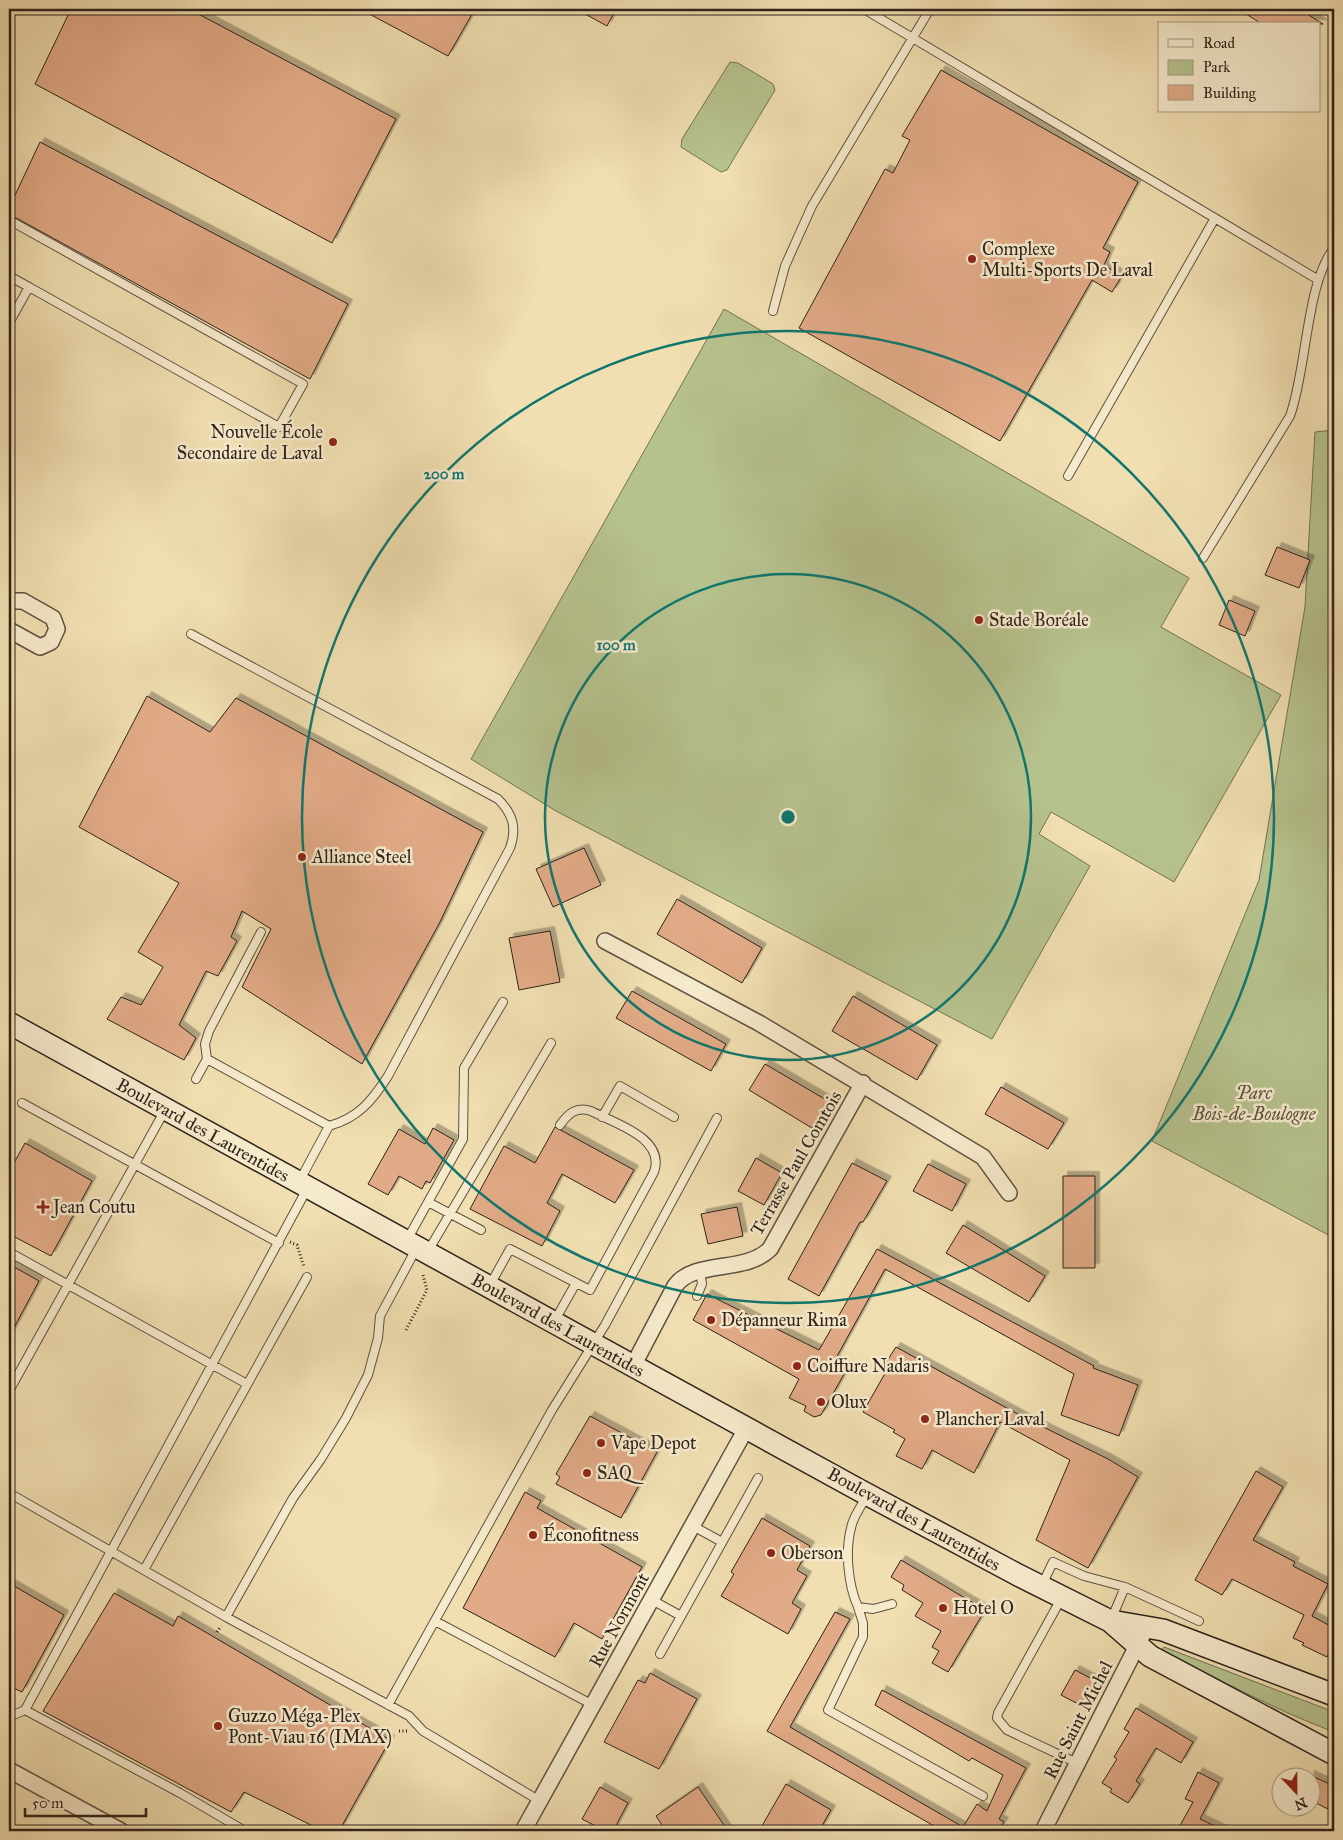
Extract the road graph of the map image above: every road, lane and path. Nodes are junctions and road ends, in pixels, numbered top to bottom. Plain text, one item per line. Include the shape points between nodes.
1 (864, 9) edge
2 (930, 9) edge
3 (914, 39) junction
4 (1215, 218) junction
5 (9, 220) edge
6 (1334, 248) edge
7 (9, 276) edge
8 (1317, 279) junction
9 (29, 287) junction
10 (773, 311) dead end
11 (9, 323) edge
12 (1068, 476) dead end
13 (1204, 558) dead end
14 (9, 602) edge
15 (9, 630) edge
16 (191, 634) dead end
17 (261, 932) dead end
18 (605, 941) dead end
19 (503, 1002) dead end
20 (10, 1027) edge
21 (551, 1043) dead end
22 (206, 1059) junction
23 (196, 1079) dead end
24 (863, 1083) junction
25 (22, 1103) dead end
26 (166, 1109) junction
27 (602, 1117) junction
28 (674, 1117) dead end
29 (717, 1118) dead end
30 (329, 1126) junction
31 (560, 1126) dead end
32 (135, 1164) junction
33 (303, 1185) junction
34 (1008, 1193) dead end
35 (428, 1202) junction
36 (450, 1213) junction
37 (481, 1230) dead end
38 (292, 1242) dead end
39 (279, 1243) junction
40 (417, 1247) junction
41 (9, 1252) edge
42 (700, 1272) junction
43 (423, 1275) dead end
44 (307, 1277) joint
45 (576, 1283) junction
46 (66, 1285) junction
47 (489, 1286) junction
48 (697, 1296) dead end
49 (554, 1322) junction
50 (406, 1330) dead end
51 (593, 1343) junction
52 (213, 1365) junction
53 (632, 1366) junction
54 (247, 1384) junction
55 (9, 1391) edge
56 (747, 1427) junction
57 (758, 1478) dead end
58 (9, 1493) edge
59 (868, 1494) junction
60 (693, 1526) junction
61 (722, 1542) junction
62 (113, 1551) junction
63 (144, 1570) junction
64 (1041, 1587) junction
65 (1125, 1587) junction
66 (1062, 1597) junction
67 (652, 1600) junction
68 (892, 1604) dead end
69 (858, 1607) junction
70 (681, 1616) junction
71 (226, 1617) junction
72 (435, 1621) junction
73 (1110, 1621) junction
74 (1199, 1621) dead end
75 (1142, 1636) junction
76 (660, 1654) dead end
77 (1334, 1695) edge
78 (593, 1705) junction
79 (388, 1706) junction
80 (25, 1710) junction
81 (9, 1717) edge
82 (1334, 1754) edge
83 (1077, 1763) junction
84 (9, 1770) edge
85 (983, 1796) dead end
86 (540, 1801) junction
87 (121, 1831) edge
88 (244, 1831) edge
89 (523, 1831) edge
90 (1043, 1831) edge

1 - 3 lane
2 - 3 lane
3 - 4 lane
3 - 10 lane via 812,206 785,266
4 - 8 lane
4 - 12 lane
5 - 9 lane via 303,384 279,427
6 - 8 lane
7 - 9 lane
8 - 13 lane via 1297,396 1290,416
9 - 11 lane
14 - 15 street via 24,601 53,618 57,629 51,642 40,647
16 - 30 lane via 498,799 506,806 513,821 515,834 510,848 388,1076 359,1113
17 - 22 lane via 209,1031 205,1044
18 - 24 street, Terrasse Paul Comtois
19 - 35 lane via 464,1068 463,1139
20 - 26 main road, Boulevard des Laurentides
21 - 36 lane
22 - 23 lane
22 - 30 lane
24 - 34 street, Terrasse Paul Comtois via 874,1093 983,1157
24 - 42 street, Terrasse Paul Comtois via 770,1249 750,1261
25 - 32 lane
26 - 32 lane
26 - 33 main road, Boulevard des Laurentides
27 - 28 lane via 620,1086
27 - 31 lane via 580,1109 571,1112
27 - 45 lane via 645,1140 655,1153 656,1164 590,1290
29 - 51 lane
30 - 33 lane
32 - 39 lane
32 - 46 lane
33 - 39 lane
33 - 40 main road, Boulevard des Laurentides
35 - 36 lane
35 - 40 lane
36 - 37 lane
36 - 40 lane
38 - 44 path
39 - 52 lane
40 - 47 main road, Boulevard des Laurentides
40 - 71 lane via 380,1316 368,1375 346,1418 322,1460 293,1498
41 - 46 lane
42 - 48 lane via 702,1284
42 - 53 street, Terrasse Paul Comtois via 676,1284
43 - 50 path via 427,1290
44 - 54 lane
45 - 47 lane via 510,1249
45 - 49 lane
46 - 52 lane
46 - 55 lane
47 - 49 main road, Boulevard des Laurentides
49 - 51 main road, Boulevard des Laurentides
51 - 53 main road, Boulevard des Laurentides
51 - 72 lane via 552,1410
52 - 54 lane
52 - 62 lane
53 - 56 main road, Boulevard des Laurentides
54 - 63 lane
56 - 59 main road, Boulevard des Laurentides
56 - 60 street, Rue Normont
57 - 61 lane
58 - 62 lane
59 - 64 main road, Boulevard des Laurentides
59 - 69 lane via 851,1527 850,1538 852,1588
60 - 61 lane
60 - 67 street, Rue Normont
61 - 70 lane
62 - 63 lane
62 - 80 lane
63 - 71 lane
64 - 65 lane via 1053,1562 1084,1576
64 - 66 main road, Boulevard des Laurentides
65 - 73 lane
65 - 74 lane
66 - 73 main road, Boulevard des Laurentides
66 - 83 lane via 997,1718 1007,1730
67 - 70 lane
67 - 78 street, Rue Normont
68 - 69 lane via 873,1609
69 - 85 lane via 863,1637 828,1710
70 - 76 lane
71 - 79 lane
72 - 78 lane
72 - 79 lane
73 - 75 main road, Boulevard des Laurentides
75 - 77 main road, Boulevard des Laurentides via 1163,1630
75 - 82 main road, Boulevard des Laurentides via 1150,1656
75 - 83 street, Rue Saint Michel
78 - 86 street, Rue Normont
79 - 86 lane via 409,1716 423,1731
80 - 81 lane
80 - 88 lane
83 - 90 street, Rue Saint Michel
84 - 87 street
86 - 89 street, Rue Normont

